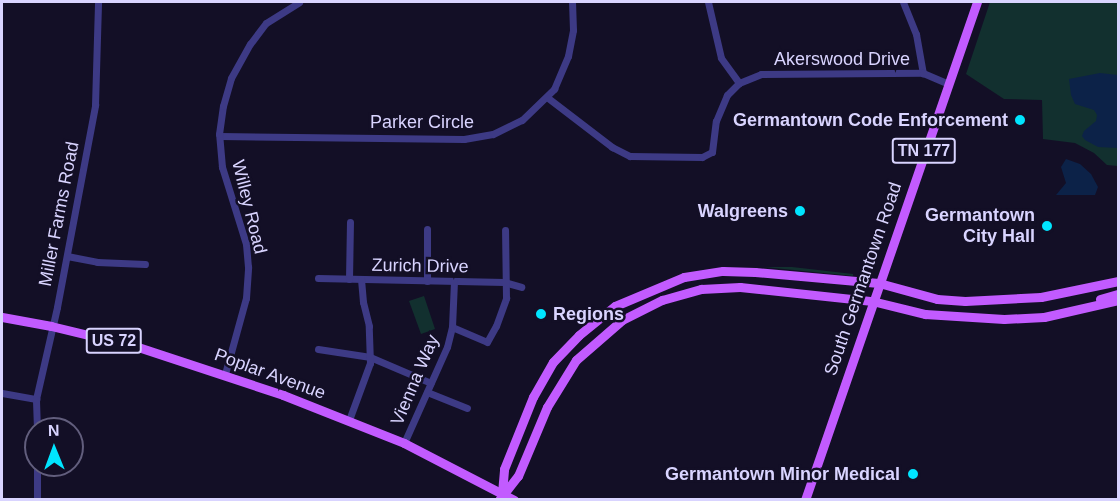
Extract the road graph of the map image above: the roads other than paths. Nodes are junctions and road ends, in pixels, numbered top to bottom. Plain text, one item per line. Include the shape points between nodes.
1 (98, 2) edge
2 (298, 2) edge
3 (572, 2) edge
4 (708, 2) edge
5 (903, 2) edge
6 (977, 2) edge
7 (923, 74) junction
8 (739, 84) junction
9 (949, 84) junction
10 (548, 98) junction
11 (220, 136) junction
12 (350, 222) dead end
13 (427, 229) dead end
14 (505, 230) dead end
15 (67, 256) junction
16 (145, 264) dead end
17 (318, 278) dead end
18 (349, 279) junction
19 (361, 279) junction
20 (427, 281) junction
21 (454, 281) junction
22 (1119, 281) edge
23 (504, 282) junction
24 (879, 283) junction
25 (522, 287) dead end
26 (1119, 294) edge
27 (1119, 300) edge
28 (872, 301) junction
29 (1081, 308) junction
30 (2, 317) edge
31 (51, 326) junction
32 (452, 327) junction
33 (318, 349) dead end
34 (370, 357) junction
35 (225, 374) junction
36 (431, 383) junction
37 (427, 392) junction
38 (2, 393) edge
39 (36, 399) junction
40 (467, 408) dead end
41 (37, 417) edge
42 (349, 420) junction
43 (404, 443) junction
44 (37, 477) edge
45 (500, 496) edge
46 (37, 500) edge
47 (514, 500) edge
48 (805, 500) edge

1 - 15 street, Miller Farms Road via 95,105
2 - 11 street, Willey Road via 266,23 237,65 224,98
3 - 10 street, Parker Circle via 573,30 568,56
4 - 8 street via 721,58
5 - 7 street via 916,34
6 - 9 main road, South Germantown Road / TN 177
7 - 8 street, Akerswood Drive via 779,73 761,74
7 - 9 street, Akerswood Drive
8 - 10 street via 718,111 712,153 702,157 630,156 612,147
9 - 24 main road, South Germantown Road / TN 177
10 - 11 street, Parker Circle via 522,120 476,138
11 - 35 street, Willey Road via 222,167 246,244 248,267 246,298
12 - 18 street
13 - 20 street
14 - 23 street, Vienna Way
15 - 16 street
15 - 31 street, Miller Farms Road
17 - 18 street, Zurich Drive
18 - 19 street, Zurich Drive
19 - 20 street, Zurich Drive
19 - 34 street
20 - 21 street, Zurich Drive
21 - 23 street, Zurich Drive
21 - 32 street, Vienna Way
22 - 24 main road via 1041,297 964,301 937,299
23 - 25 street, Zurich Drive
23 - 32 street, Vienna Way via 506,298 487,342
24 - 28 main road, South Germantown Road / TN 177
24 - 45 main road via 755,272 707,272 666,283 615,306 553,362 533,397 504,469
26 - 29 main road
27 - 29 main road
28 - 29 main road via 925,314 976,319 1044,317
28 - 45 main road via 714,287 662,300 622,320 576,360 547,407 518,476
28 - 48 main road, South Germantown Road / TN 177
30 - 31 main road, Poplar Avenue / US 72
31 - 35 main road, Poplar Avenue / US 72
31 - 39 street, Miller Farms Road
32 - 36 street, Vienna Way
33 - 34 street
34 - 36 street
34 - 42 street
35 - 42 main road, Poplar Avenue / US 72
36 - 37 street, Vienna Way
37 - 40 street
37 - 43 street, Vienna Way
38 - 39 street
39 - 41 street, Miller Farms Road
42 - 43 main road, Poplar Avenue / US 72
43 - 45 main road, Poplar Avenue / US 72
44 - 46 street
45 - 47 main road, Poplar Avenue / US 72

